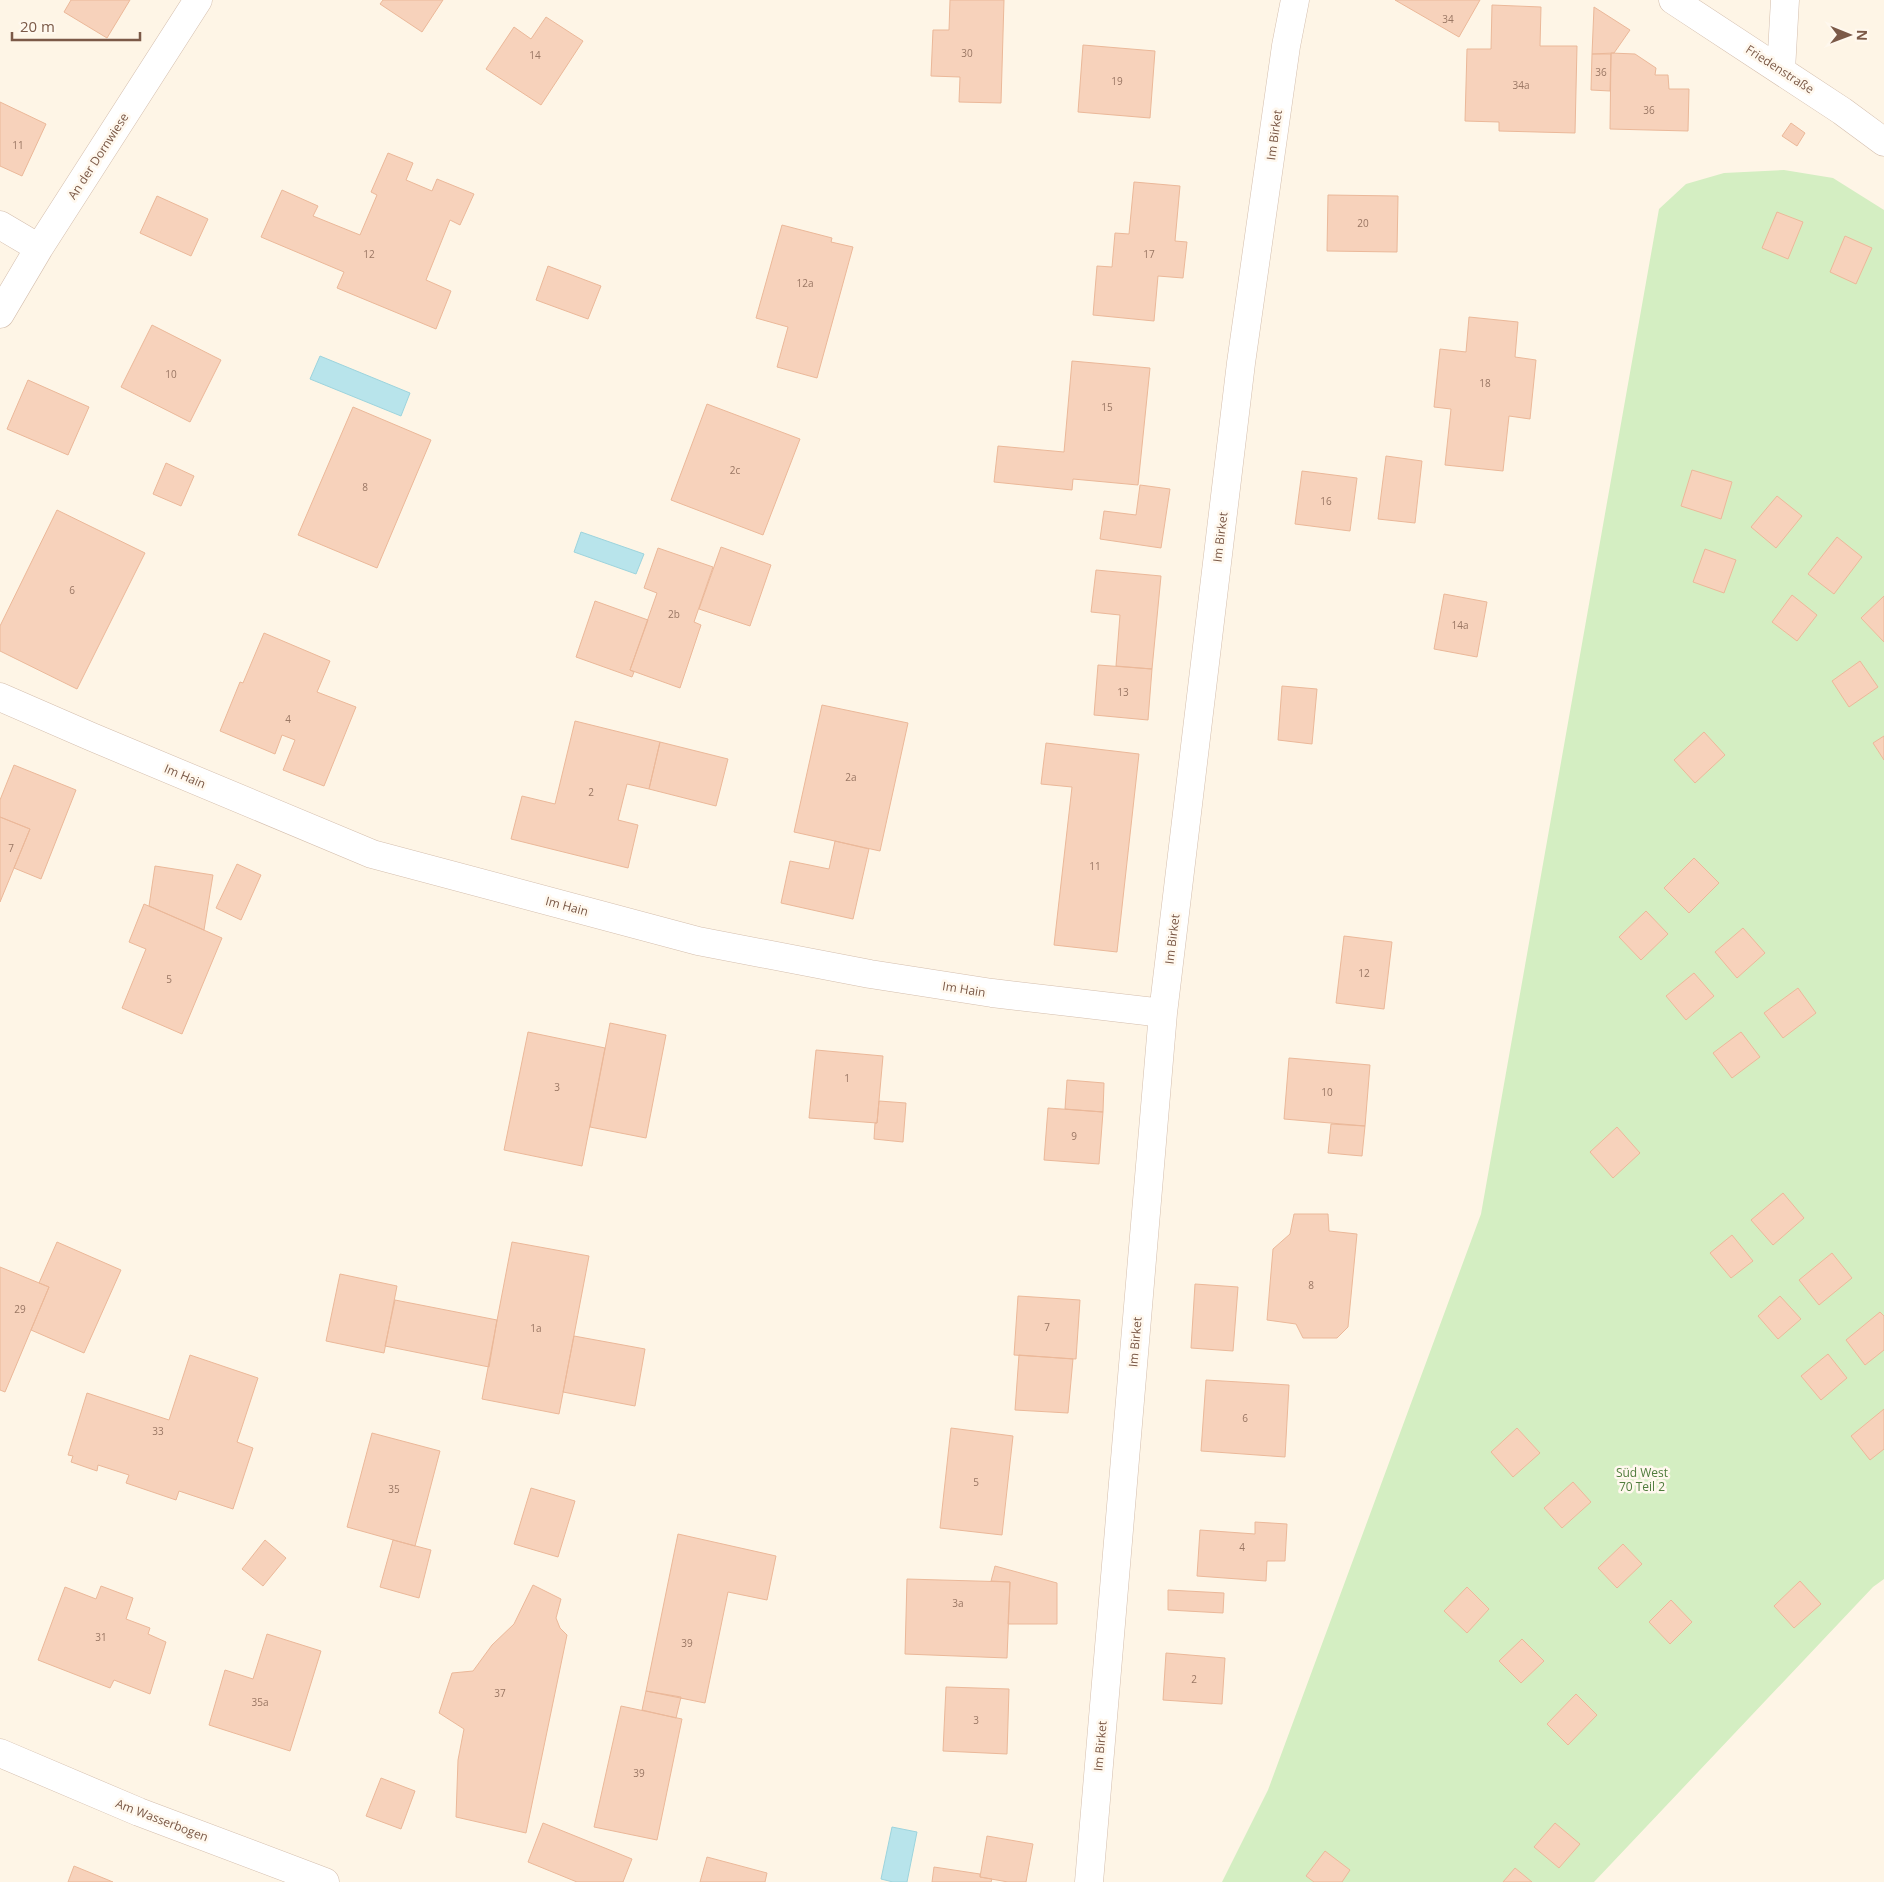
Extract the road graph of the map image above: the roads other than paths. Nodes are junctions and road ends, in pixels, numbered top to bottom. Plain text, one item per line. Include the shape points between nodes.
1 (198, 0) edge
2 (1295, 0) edge
3 (1673, 0) edge
4 (1785, 0) edge
5 (1781, 70) junction
6 (1884, 142) edge
7 (0, 225) edge
8 (39, 248) junction
9 (0, 314) edge
10 (0, 697) edge
11 (1163, 1013) junction
12 (0, 1753) edge
13 (325, 1882) edge
14 (1089, 1882) edge

1 - 8 street, An der Dornwiese
2 - 11 street, Im Birket via 1241,363
3 - 5 street, Friedenstraße
4 - 5 street
5 - 6 street, Friedenstraße
7 - 8 street
8 - 9 street, An der Dornwiese
10 - 11 street, Im Hain via 372,854 698,941 880,976
11 - 14 street, Im Birket
12 - 13 street, Am Wasserbogen via 139,1812

